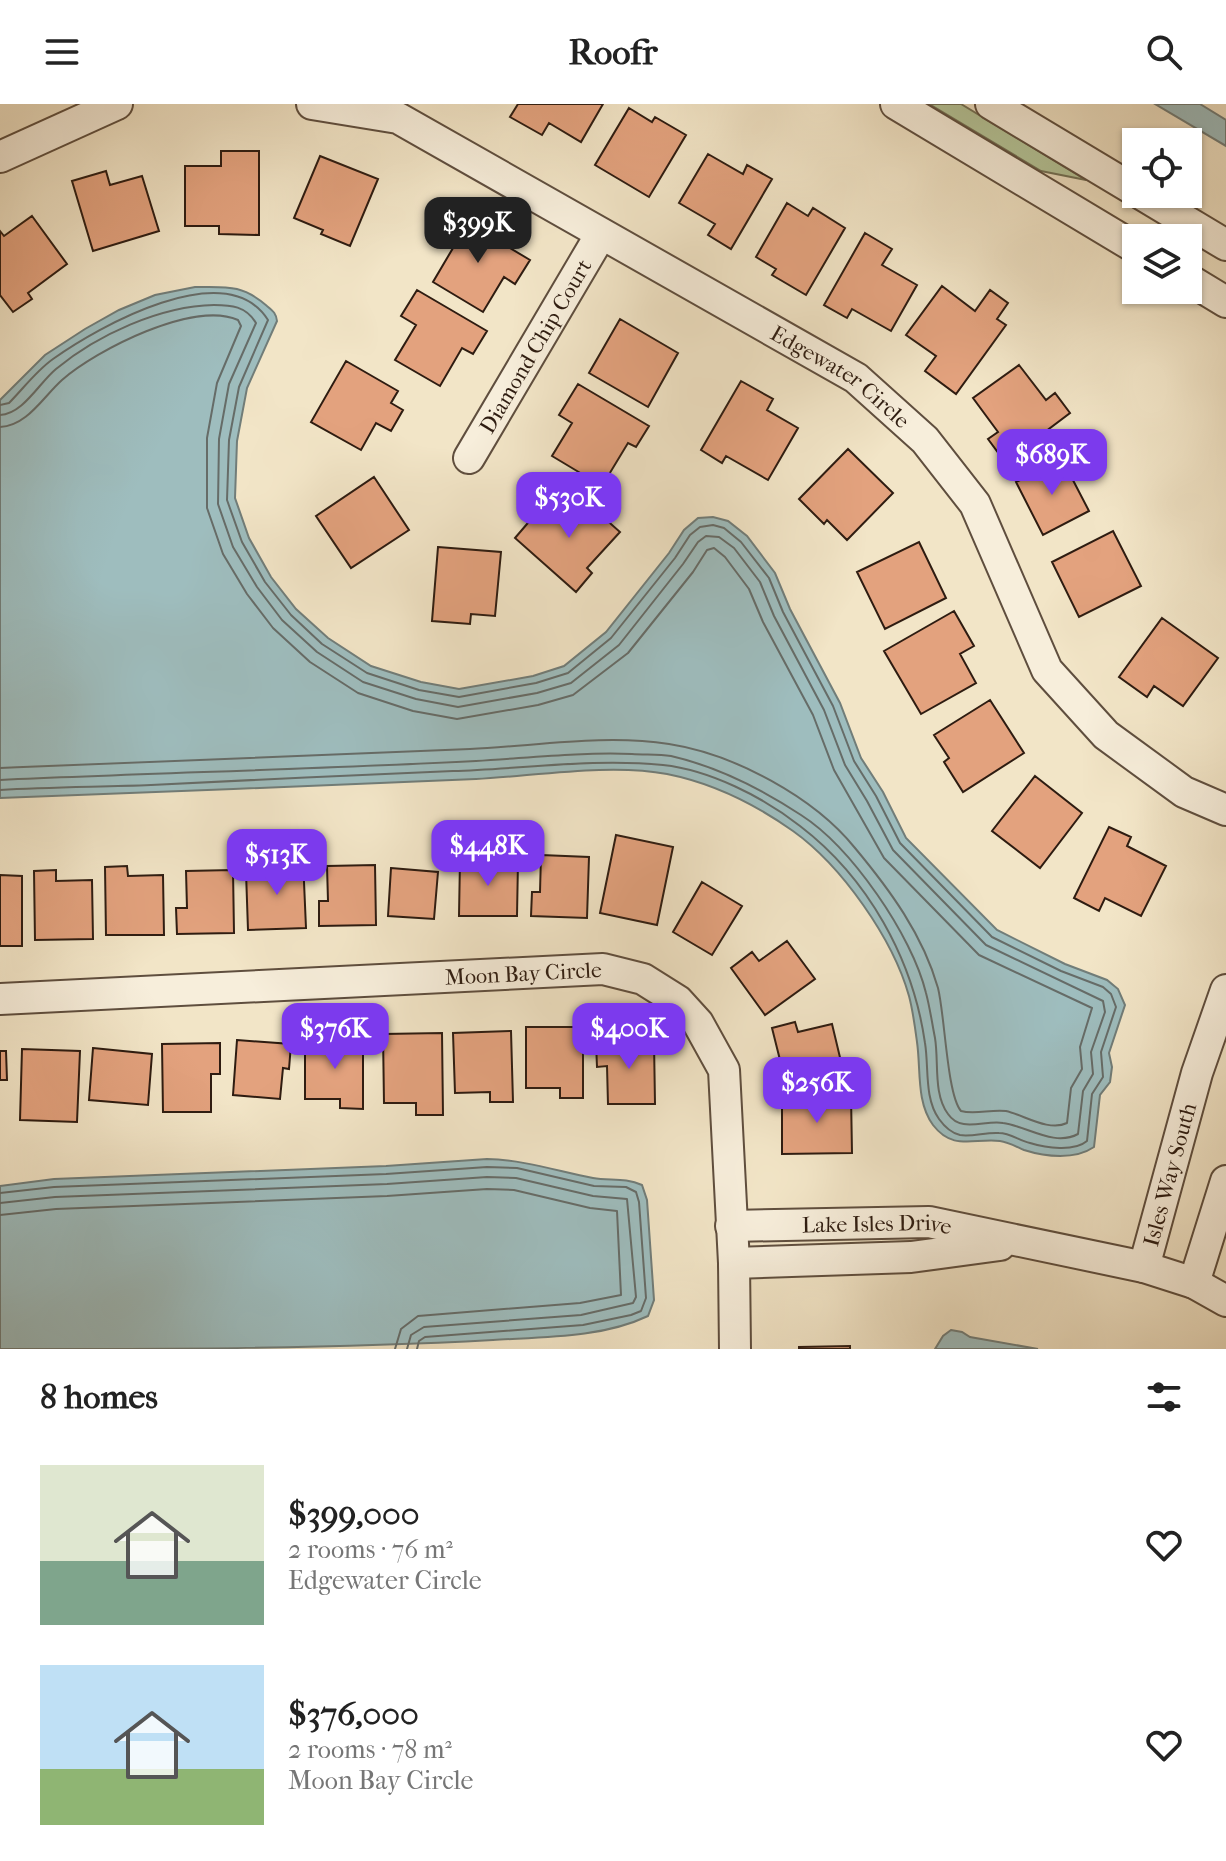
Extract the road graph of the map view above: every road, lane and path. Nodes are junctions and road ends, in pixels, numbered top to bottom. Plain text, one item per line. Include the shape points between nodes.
1 (117, 104) edge
2 (312, 104) edge
3 (896, 104) edge
4 (991, 104) edge
5 (0, 157) edge
6 (1122, 182) edge
7 (1165, 208) edge
8 (601, 234) junction
9 (1122, 240) edge
10 (1226, 245) edge
11 (1202, 287) edge
12 (1226, 302) edge
13 (469, 458) dead end
14 (1226, 810) edge
15 (1226, 990) edge
16 (0, 999) edge
17 (1226, 1181) edge
18 (731, 1226) junction
19 (1021, 1243) junction
20 (734, 1263) junction
21 (1144, 1267) junction
22 (1194, 1283) junction
23 (1226, 1301) edge
24 (735, 1349) edge

1 - 5 street
2 - 8 street, Edgewater Circle via 398,118
3 - 9 street
4 - 6 street
7 - 10 street
8 - 13 street, Diamond Chip Court
8 - 14 street, Edgewater Circle via 856,378 925,440 975,504 1047,670 1106,735 1184,792
11 - 12 street
15 - 21 street, Isles Way South via 1197,1073
16 - 18 street, Moon Bay Circle via 603,969 643,979 678,1001 698,1023 724,1070
17 - 22 street
18 - 19 street, Lake Isles Drive via 929,1222
18 - 20 street, Moon Bay Circle
19 - 20 street, Lake Isles Drive via 911,1257
19 - 21 street, Lake Isles Drive
20 - 24 street, Moon Bay Circle
21 - 22 street, Lake Isles Drive
22 - 23 street, Lake Isles Drive

